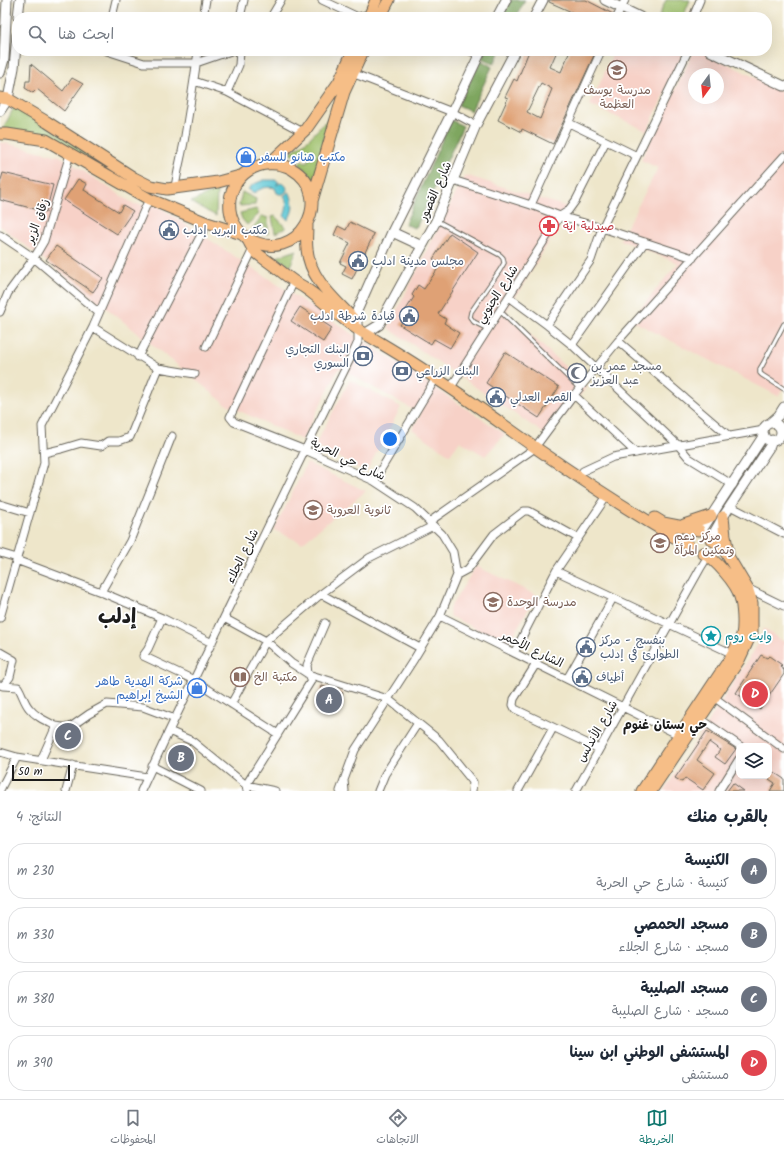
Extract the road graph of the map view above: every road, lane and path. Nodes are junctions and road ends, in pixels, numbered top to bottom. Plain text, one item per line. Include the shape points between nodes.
1 (8, 0) edge
2 (20, 0) edge
3 (116, 0) edge
4 (206, 0) edge
5 (244, 0) edge
6 (281, 0) edge
7 (322, 0) edge
8 (376, 0) edge
9 (389, 0) edge
10 (506, 0) edge
11 (543, 0) edge
12 (605, 0) edge
13 (700, 0) edge
14 (623, 4) edge
15 (19, 12) edge
16 (113, 12) edge
17 (204, 12) edge
18 (241, 12) edge
19 (274, 12) edge
20 (347, 12) edge
21 (378, 12) edge
22 (381, 12) edge
23 (500, 12) edge
24 (537, 12) edge
25 (633, 12) edge
26 (695, 12) edge
27 (3, 18) edge
28 (15, 56) edge
29 (122, 56) edge
30 (197, 56) edge
31 (216, 56) edge
32 (240, 56) edge
33 (351, 56) edge
34 (360, 56) edge
35 (479, 56) edge
36 (513, 56) edge
37 (599, 56) edge
38 (686, 56) edge
39 (721, 56) edge
40 (196, 63) junction
41 (0, 73) edge
42 (352, 73) junction
43 (194, 81) junction
44 (784, 86) edge
45 (227, 92) junction
46 (4, 99) edge
47 (0, 111) edge
48 (452, 112) junction
49 (569, 123) junction
50 (476, 125) junction
51 (303, 132) junction
52 (0, 134) edge
53 (606, 141) junction
54 (70, 154) junction
55 (637, 156) junction
56 (784, 156) edge
57 (270, 163) junction
58 (240, 176) junction
59 (453, 180) junction
60 (175, 188) junction
61 (149, 199) junction
62 (312, 202) junction
63 (531, 205) junction
64 (560, 216) junction
65 (436, 221) junction
66 (207, 222) junction
67 (307, 224) junction
68 (602, 228) junction
69 (392, 232) junction
70 (0, 235) edge
71 (244, 236) junction
72 (645, 242) junction
73 (422, 246) junction
74 (253, 249) junction
75 (34, 258) junction
76 (693, 258) junction
77 (294, 281) junction
78 (509, 297) junction
79 (500, 311) junction
80 (0, 312) edge
81 (99, 313) junction
82 (547, 324) junction
83 (784, 324) edge
84 (94, 328) junction
85 (363, 329) junction
86 (488, 329) junction
87 (618, 341) junction
88 (572, 346) junction
89 (206, 347) dead end
90 (138, 357) junction
91 (158, 368) junction
92 (596, 368) junction
93 (195, 374) dead end
94 (436, 378) junction
95 (453, 384) junction
96 (580, 388) junction
97 (784, 389) edge
98 (574, 395) junction
99 (784, 407) edge
100 (776, 432) edge
101 (172, 436) dead end
102 (729, 436) junction
103 (537, 445) junction
104 (678, 445) junction
105 (305, 450) junction
106 (44, 453) junction
107 (636, 453) junction
108 (583, 471) junction
109 (374, 481) junction
110 (733, 484) junction
111 (607, 496) junction
112 (0, 504) edge
113 (730, 506) junction
114 (30, 513) junction
115 (711, 516) junction
116 (723, 517) junction
117 (431, 524) junction
118 (678, 527) junction
119 (701, 530) junction
120 (784, 534) edge
121 (578, 538) junction
122 (711, 539) junction
123 (688, 545) junction
124 (0, 553) edge
125 (706, 555) junction
126 (16, 559) junction
127 (730, 560) junction
128 (556, 571) junction
129 (457, 575) junction
130 (747, 588) junction
131 (101, 592) junction
132 (320, 594) junction
133 (613, 598) junction
134 (784, 606) edge
135 (440, 616) junction
136 (0, 618) edge
137 (162, 618) junction
138 (224, 618) junction
139 (325, 623) dead end
140 (670, 624) junction
141 (266, 641) junction
142 (212, 643) junction
143 (420, 648) junction
144 (0, 652) edge
145 (514, 653) junction
146 (732, 654) junction
147 (536, 664) junction
148 (308, 674) junction
149 (567, 679) junction
150 (194, 680) junction
151 (1, 686) edge
152 (711, 695) junction
153 (388, 699) junction
154 (231, 704) junction
155 (624, 706) junction
156 (175, 719) junction
157 (701, 719) junction
158 (418, 723) junction
159 (56, 726) junction
160 (554, 728) junction
161 (169, 731) junction
162 (278, 734) junction
163 (679, 735) junction
164 (736, 743) edge
165 (599, 749) junction
166 (784, 749) edge
167 (0, 752) edge
168 (17, 757) junction
169 (40, 760) junction
170 (736, 764) edge
171 (73, 765) junction
172 (152, 766) junction
173 (147, 777) junction
174 (344, 780) junction
175 (247, 788) edge
176 (190, 789) edge
177 (0, 790) edge
178 (66, 791) edge
179 (141, 791) edge
180 (201, 791) edge
181 (275, 791) edge
182 (340, 791) edge
183 (345, 791) edge
184 (378, 791) edge
185 (472, 791) edge
186 (518, 791) edge
187 (576, 791) edge
188 (642, 791) edge
189 (651, 791) edge
190 (718, 791) edge

1 - 27 street
2 - 15 street
3 - 16 street
4 - 17 street
5 - 18 street
6 - 19 street
7 - 20 street
8 - 21 main road
9 - 22 main road
10 - 23 street
11 - 24 street
12 - 14 street
13 - 26 street
14 - 25 street
27 - 41 street via 4,60
28 - 46 street
29 - 40 street via 144,63
30 - 40 street
31 - 40 street
32 - 45 street via 239,65
33 - 51 main road via 339,82
34 - 42 main road
35 - 48 street, شارع القصور
36 - 50 street, شارع القصور
37 - 49 street
38 - 55 street
39 - 44 street
40 - 43 street
42 - 48 street
42 - 62 main road via 335,119
43 - 45 street
43 - 60 street
45 - 51 street
46 - 47 street
46 - 60 main road via 47,122 134,178 150,186
48 - 50 street
48 - 69 street, شارع القصور
49 - 53 street
49 - 63 street
50 - 59 street, شارع القصور
51 - 57 main road
52 - 54 main road via 46,140
53 - 55 street
53 - 64 street, شارع الجنوبي via 576,200 568,211
54 - 61 main road
54 - 75 street, زقاق الزير via 44,241
55 - 68 street
56 - 76 street
57 - 58 main road via 249,169
57 - 62 main road via 294,170 303,179
58 - 60 main road
58 - 71 main road via 231,193 230,212 234,224
59 - 63 street
59 - 65 street, شارع القصور
61 - 66 main road
61 - 81 street
62 - 67 main road
63 - 64 street
64 - 68 street
64 - 78 street, شارع الجنوبي
65 - 73 street, شارع القصور
65 - 86 lane via 503,258 500,270 471,312 470,318
66 - 71 main road
66 - 90 street
67 - 71 main road via 290,241 278,245 265,246
67 - 85 main road via 307,250 313,272 322,287
68 - 72 street
68 - 82 street via 592,260
69 - 73 street
69 - 85 street, شارع القصور via 356,311
70 - 75 street
71 - 74 main road
72 - 76 street
72 - 88 street
73 - 85 street, شارع القصور via 379,325
74 - 77 main road
74 - 89 street
75 - 80 street, زقاق الزير via 8,294
75 - 81 street
76 - 87 street
77 - 85 main road
77 - 105 street, شارع حي الحرية via 230,417 234,422
78 - 79 street, شارع الجنوبي
78 - 82 street
79 - 86 street, شارع الجنوبي
79 - 96 lane
81 - 84 street
82 - 88 street
83 - 97 lane via 760,373
84 - 90 street
84 - 106 street via 42,426
85 - 94 main road
85 - 95 main road via 421,362
85 - 105 street, شارع الجلاء
86 - 95 street, شارع الجنوبي
87 - 92 street
87 - 102 street
88 - 92 street
90 - 91 street
91 - 93 street
91 - 106 street via 130,437 119,441 108,440 101,446 81,443
92 - 96 street
92 - 104 street
94 - 103 main road
94 - 109 street
95 - 103 main road
96 - 98 street
98 - 103 street
98 - 107 street
99 - 100 street via 779,415
100 - 102 street
100 - 110 street
100 - 113 street via 770,446
101 - 131 street via 130,541
102 - 104 street
103 - 108 main road
103 - 111 main road
103 - 117 street
104 - 107 street
104 - 110 street via 689,458
105 - 109 street, شارع حي الحرية
105 - 138 street, شارع الجلاء
106 - 114 street via 44,463
107 - 108 street via 614,457
108 - 118 main road via 663,523
109 - 117 street, شارع حي الحرية via 415,508
110 - 115 street
111 - 121 street
111 - 123 main road
112 - 114 street
113 - 116 street
113 - 120 street
114 - 126 street
115 - 118 main road
115 - 119 street
116 - 122 street
116 - 127 main road
117 - 129 street, شارع حي الحرية via 442,534 453,552
117 - 132 street via 369,558
118 - 119 main road
119 - 122 main road via 708,533
119 - 123 main road via 691,534
121 - 128 street
121 - 129 street via 529,511 524,511 494,534 468,569
122 - 125 main road via 711,547
122 - 127 main road via 722,546
123 - 125 main road via 694,553
124 - 126 street
125 - 140 street, شارع الأندلس
125 - 146 main road via 726,573 740,596 742,635
126 - 131 street
126 - 136 street
127 - 130 main road
128 - 133 street
128 - 145 street
129 - 135 street
130 - 134 street
130 - 152 main road via 752,603 752,632 739,660
131 - 137 street
132 - 141 street
132 - 143 street
133 - 140 street
133 - 149 street
135 - 143 street
135 - 145 street, الشارع الأحمر
137 - 142 street
137 - 150 street via 143,656
138 - 141 street
138 - 142 street, شارع الجلاء
139 - 148 street via 307,666
140 - 146 street
140 - 155 street, شارع الأندلس
141 - 148 street
141 - 154 street
142 - 150 street, شارع الجلاء
143 - 153 street
144 - 151 street via 14,660 10,677
145 - 147 street, الشارع الأحمر
146 - 152 main road
147 - 149 street, الشارع الأحمر
147 - 160 street via 514,699 513,705 515,709
148 - 153 street
148 - 162 street via 311,681
149 - 155 street, الشارع الأحمر
150 - 154 street
150 - 156 street, شارع الجلاء
151 - 159 street via 18,687 28,707 40,718
152 - 157 main road
152 - 163 main road
152 - 166 street
153 - 158 street
153 - 174 street via 355,750
154 - 162 street
155 - 163 street, الشارع الأحمر
155 - 165 street, شارع الأندلس
156 - 159 street via 143,707 107,704 69,728
156 - 161 street, شارع الجلاء
157 - 164 street
157 - 189 main road
158 - 184 street via 384,774
158 - 185 street via 439,740 473,782
159 - 169 street
160 - 165 street
160 - 186 street
161 - 172 street, شارع الجلاء
161 - 175 street via 192,741
162 - 175 street
163 - 188 main road
165 - 187 street, شارع الأندلس
167 - 168 street
168 - 169 street
168 - 177 street
169 - 171 street
170 - 190 street
171 - 173 street
171 - 178 street
172 - 173 street, شارع الجلاء
172 - 176 street
173 - 179 street, شارع الجلاء
174 - 182 street
174 - 183 street
175 - 181 street
176 - 180 street

